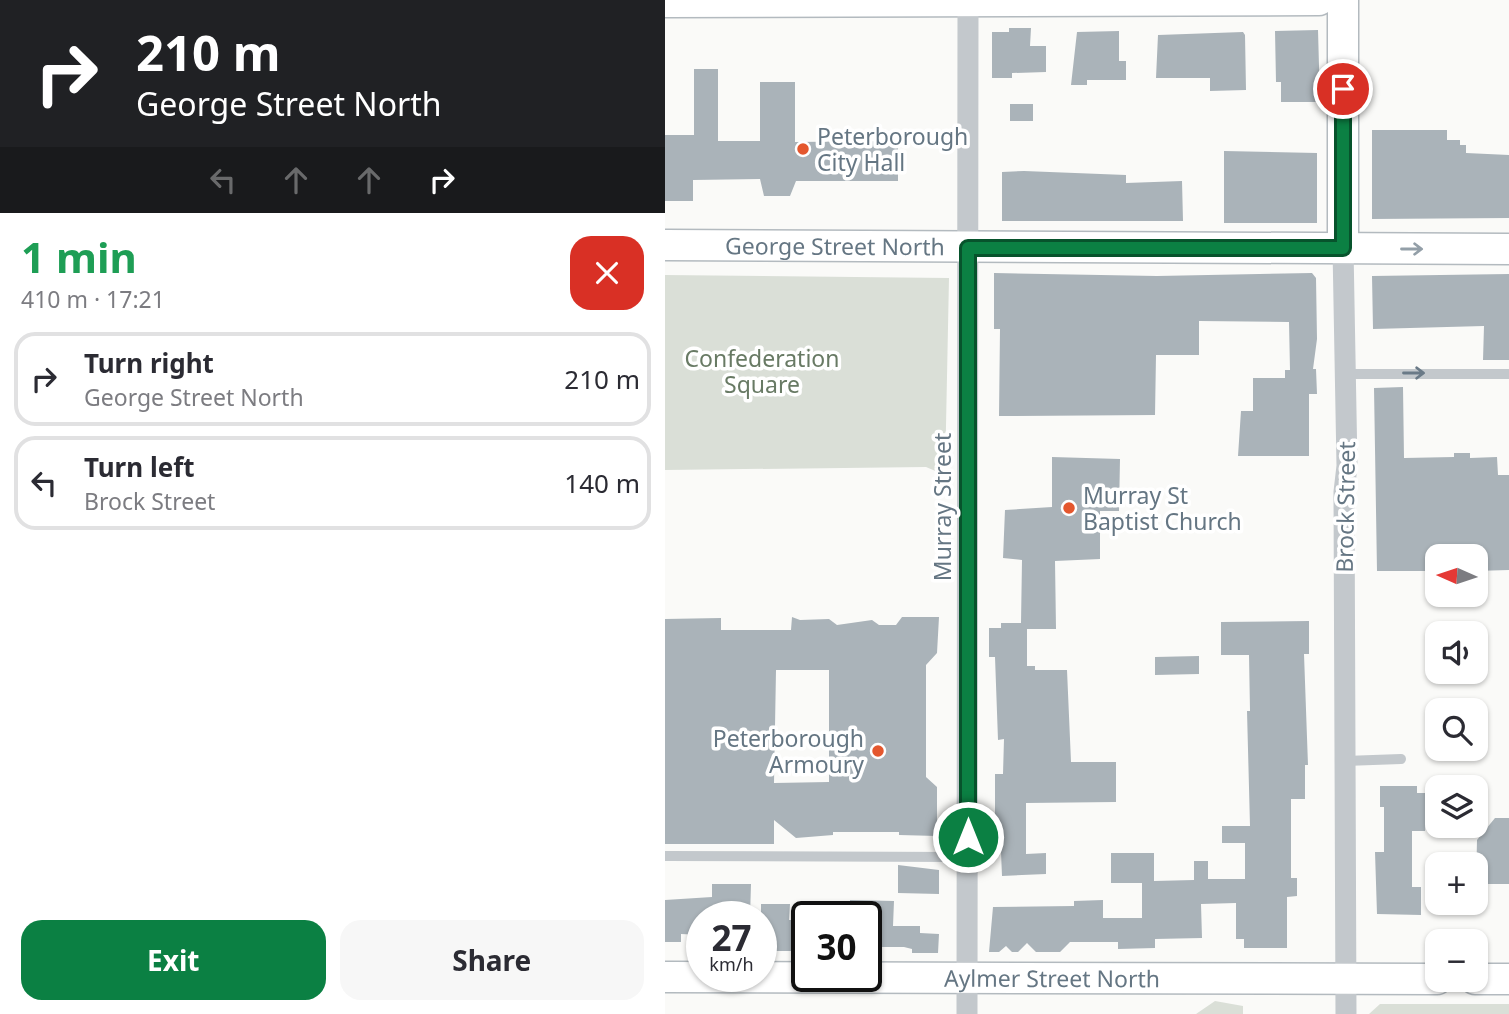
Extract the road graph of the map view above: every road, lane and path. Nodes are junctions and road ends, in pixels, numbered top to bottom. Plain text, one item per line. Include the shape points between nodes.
1 (1319, 0) edge
2 (1343, 0) edge
3 (968, 1) edge
4 (665, 2) edge
5 (665, 245) edge
6 (968, 248) junction
7 (1343, 248) junction
8 (1509, 249) edge
9 (1346, 374) junction
10 (1509, 374) edge
11 (1401, 759) dead end
12 (1345, 761) junction
13 (665, 856) edge
14 (968, 859) junction
15 (665, 977) edge
16 (967, 978) junction
17 (1425, 979) edge
18 (1488, 979) edge
19 (1509, 979) edge
20 (1347, 980) junction
21 (967, 1014) edge
22 (1346, 1014) edge

1 - 3 main road
2 - 7 main road, Brock Street
3 - 4 main road
3 - 6 street, Murray Street
5 - 6 main road, George Street North
6 - 7 main road, George Street North
6 - 14 street, Murray Street
7 -> 8 main road, George Street North
7 - 9 street, Brock Street
9 -> 10 lane
9 - 12 street, Brock Street
11 - 12 lane
12 - 20 street, Brock Street
13 - 14 lane
14 - 16 street, Murray Street
15 - 16 main road, Aylmer Street North
16 - 20 main road, Aylmer Street North
16 - 21 street, Murray Street
17 - 20 main road, Aylmer Street North
18 - 19 main road
20 - 22 street, Brock Street

